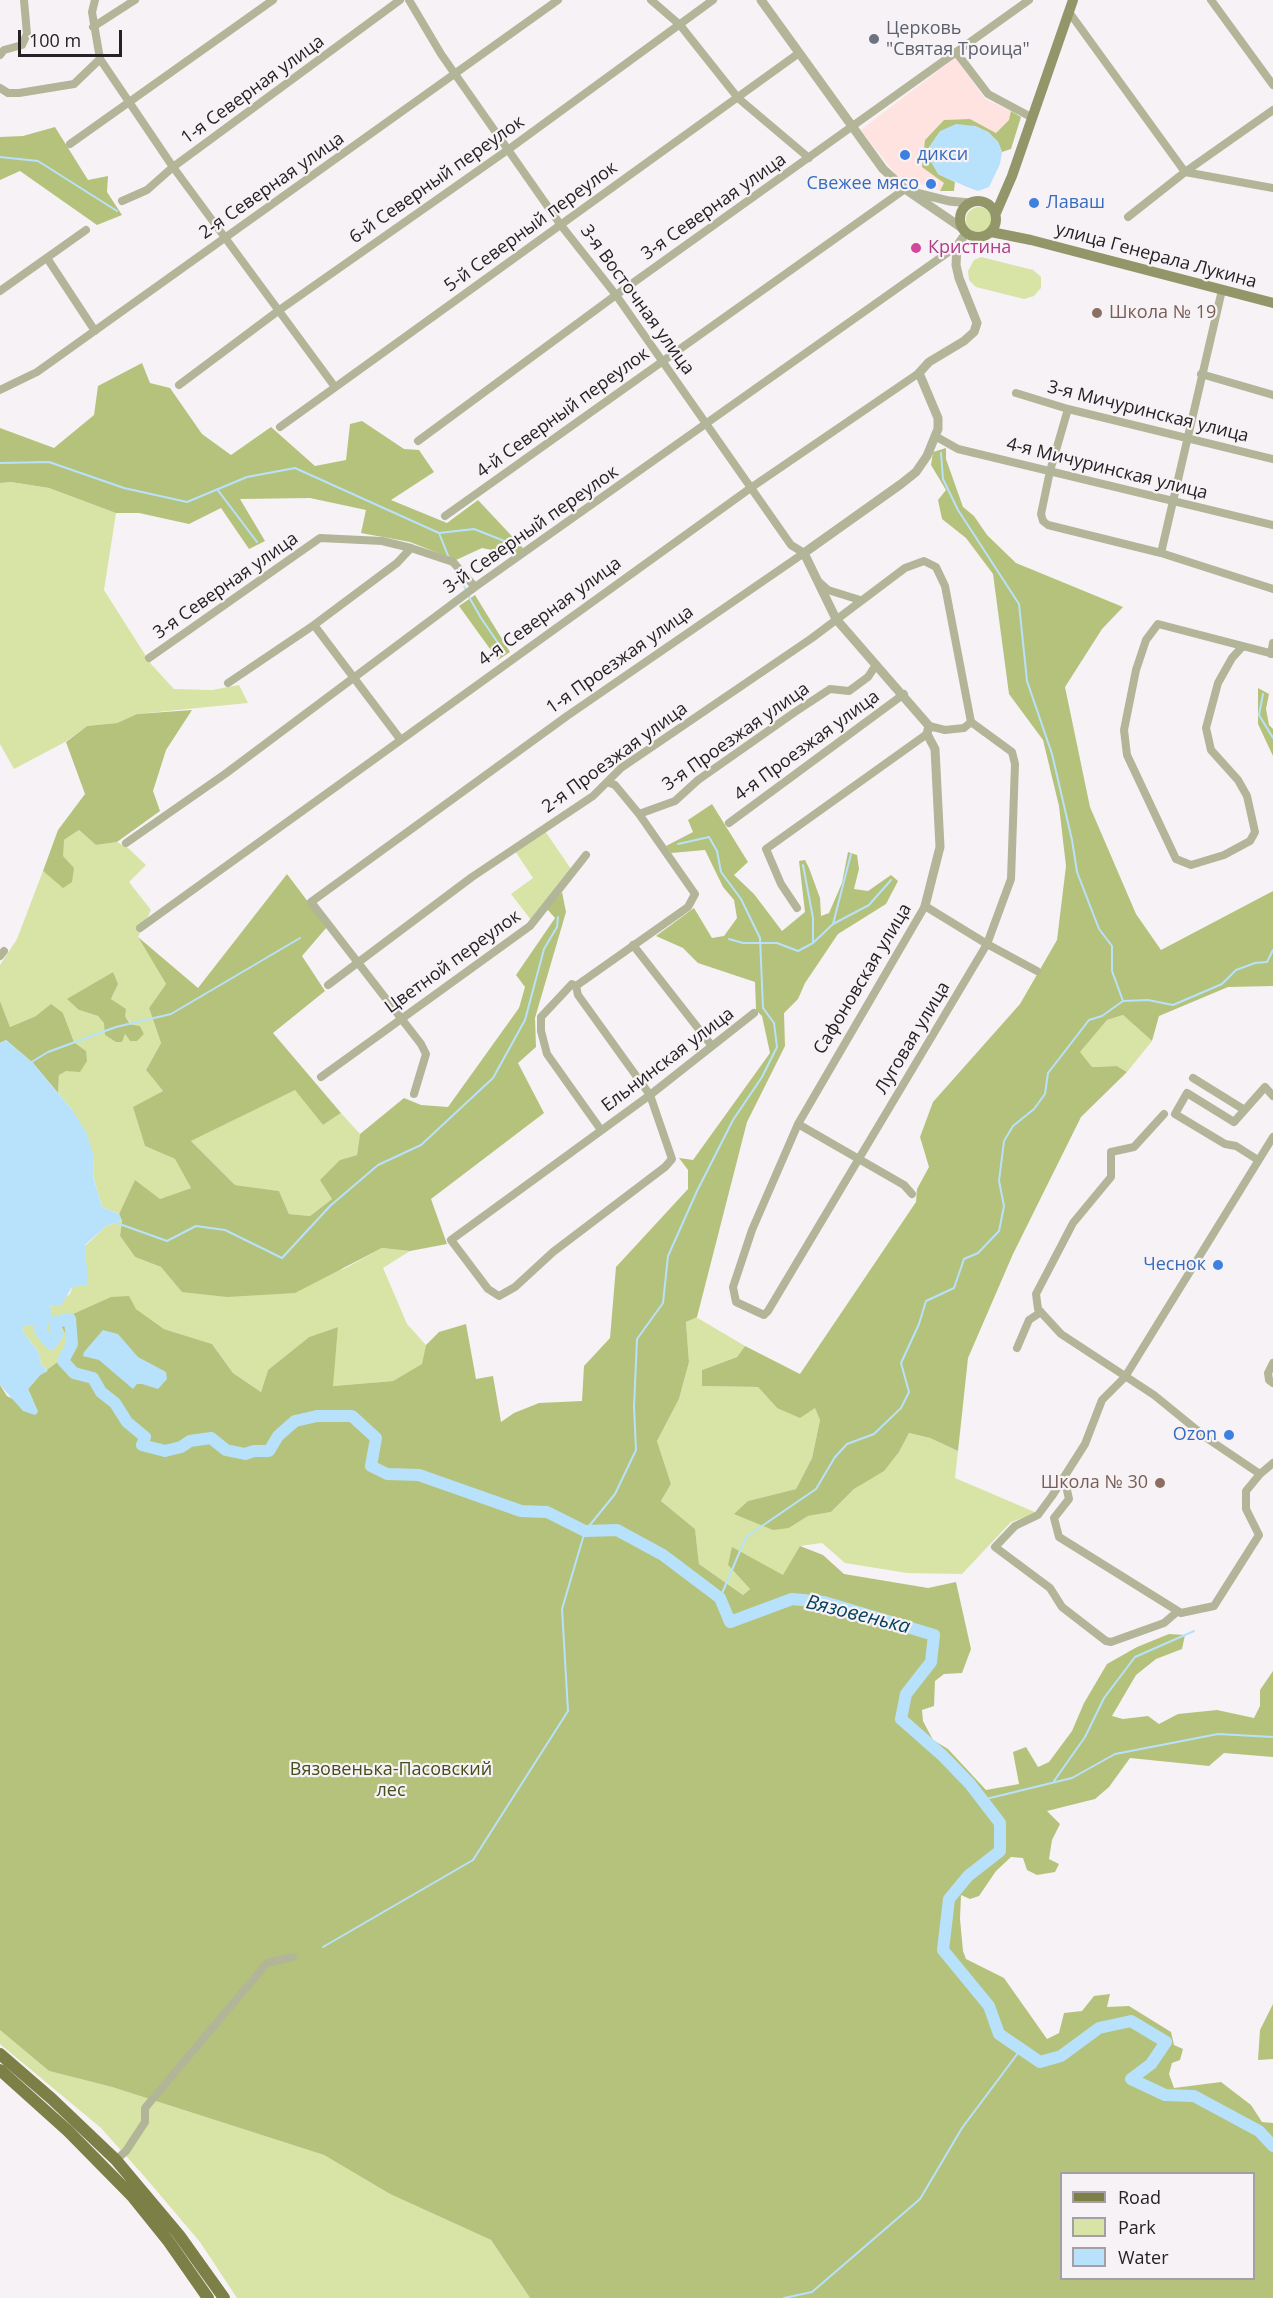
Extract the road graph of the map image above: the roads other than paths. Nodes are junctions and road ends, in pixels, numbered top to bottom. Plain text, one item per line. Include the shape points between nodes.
1 (24, 0) edge
2 (95, 0) edge
3 (135, 0) edge
4 (273, 0) edge
5 (400, 0) edge
6 (409, 0) edge
7 (558, 0) edge
8 (651, 0) edge
9 (713, 0) edge
10 (761, 0) edge
11 (1029, 0) edge
12 (1073, 0) edge
13 (1211, 0) edge
14 (1069, 12) junction
15 (680, 25) junction
16 (93, 27) junction
17 (956, 52) junction
18 (800, 53) junction
19 (0, 55) edge
20 (100, 58) junction
21 (455, 75) junction
22 (1273, 85) edge
23 (0, 88) edge
24 (738, 98) junction
25 (131, 101) junction
26 (1273, 110) edge
27 (1031, 117) junction
28 (852, 129) junction
29 (70, 144) dead end
30 (509, 149) junction
31 (809, 158) junction
32 (173, 167) junction
33 (1185, 172) junction
34 (1273, 188) edge
35 (905, 189) junction
36 (1005, 191) junction
37 (122, 201) dead end
38 (987, 202) junction
39 (970, 203) junction
40 (996, 216) junction
41 (1128, 217) dead end
42 (560, 224) junction
43 (86, 230) dead end
44 (964, 231) junction
45 (991, 232) junction
46 (225, 238) junction
47 (1031, 240) junction
48 (957, 246) junction
49 (47, 258) junction
50 (1222, 290) junction
51 (0, 291) edge
52 (616, 295) junction
53 (1273, 303) edge
54 (278, 311) junction
55 (95, 331) junction
56 (661, 361) junction
57 (919, 373) junction
58 (1201, 374) junction
59 (179, 385) dead end
60 (335, 387) junction
61 (0, 390) edge
62 (1016, 393) dead end
63 (1273, 395) edge
64 (1068, 409) junction
65 (706, 424) junction
66 (280, 426) dead end
67 (935, 436) junction
68 (1188, 437) junction
69 (418, 441) dead end
70 (1273, 459) edge
71 (1050, 471) junction
72 (752, 487) junction
73 (1172, 499) junction
74 (445, 516) dead end
75 (1273, 525) edge
76 (411, 548) junction
77 (804, 553) junction
78 (1161, 553) junction
79 (819, 582) junction
80 (475, 587) junction
81 (1273, 589) edge
82 (860, 600) junction
83 (836, 619) junction
84 (314, 625) junction
85 (1273, 643) edge
86 (1242, 647) junction
87 (1272, 654) edge
88 (149, 658) dead end
89 (876, 665) junction
90 (354, 675) junction
91 (228, 683) dead end
92 (904, 694) junction
93 (971, 722) junction
94 (928, 730) junction
95 (400, 740) junction
96 (607, 782) junction
97 (639, 814) junction
98 (729, 823) dead end
99 (126, 843) dead end
100 (586, 855) dead end
101 (926, 906) junction
102 (797, 908) dead end
103 (140, 928) dead end
104 (987, 944) junction
105 (633, 945) junction
106 (360, 962) junction
107 (1037, 971) dead end
108 (328, 985) dead end
109 (576, 986) junction
110 (754, 1013) dead end
111 (402, 1018) junction
112 (712, 1046) junction
113 (321, 1077) dead end
114 (1193, 1078) dead end
115 (414, 1094) dead end
116 (650, 1095) junction
117 (1273, 1096) edge
118 (1243, 1109) junction
119 (1164, 1114) dead end
120 (798, 1124) junction
121 (601, 1130) junction
122 (1273, 1137) edge
123 (858, 1159) junction
124 (1258, 1160) junction
125 (912, 1194) dead end
126 (1041, 1312) junction
127 (764, 1315) joint
128 (1017, 1348) dead end
129 (1273, 1363) edge
130 (1125, 1377) junction
131 (1271, 1381) edge
132 (1273, 1462) edge
133 (1260, 1474) junction
134 (1064, 1477) junction
135 (1178, 1611) junction
136 (293, 1957) dead end
137 (0, 2054) edge
138 (0, 2070) edge
139 (116, 2160) junction
140 (208, 2298) edge
141 (224, 2298) edge

1 - 19 street via 27,34 22,45
2 - 16 street
3 - 16 street
4 - 25 street
5 - 32 street, 1-я Северная улица
6 - 21 street, 3-я Восточная улица
7 - 21 street, 2-я Северная улица
8 - 15 street
9 - 15 street, 6-й Северный переулок
10 - 18 street
11 - 17 street, 3-я Северная улица
12 - 14 main road
13 - 22 street
14 - 27 main road
14 - 33 street
15 - 24 street
15 - 30 street, 6-й Северный переулок
16 - 20 street
17 - 27 street via 988,94
17 - 28 street, 3-я Северная улица
18 - 24 street, 5-й Северный переулок
18 - 28 street
20 - 23 street via 74,84 19,93
20 - 25 street
21 - 30 street, 3-я Восточная улица
21 - 46 street, 2-я Северная улица
24 - 31 street
24 - 42 street, 5-й Северный переулок
25 - 29 street
25 - 32 street
26 - 33 street
27 - 36 main road
28 - 31 street, 3-я Северная улица
28 - 35 street via 883,169
30 - 42 street, 3-я Восточная улица
30 - 54 street, 6-й Северный переулок
31 - 52 street, 3-я Северная улица
32 - 37 street, 1-я Северная улица via 147,190
32 - 46 street
33 - 34 street
33 - 41 street
35 - 39 street
35 - 44 street
35 - 56 street, 4-й Северный переулок
36 - 38 main road
36 - 40 main road
38 - 39 main road
38 - 40 main road
39 - 44 main road via 960,217
40 - 45 main road
40 - 47 main road, улица Генерала Лукина via 1011,230
42 - 52 street, 3-я Восточная улица
42 - 60 street, 5-й Северный переулок
43 - 49 street
44 - 45 main road via 975,237
44 - 48 street
45 - 47 main road, улица Генерала Лукина
46 - 54 street
46 - 55 street, 2-я Северная улица
47 - 50 main road, улица Генерала Лукина
48 - 57 street, 4-я Северная улица via 958,278 978,322 964,341 929,362
48 - 65 street, 3-й Северный переулок
49 - 51 street
49 - 55 street
50 - 53 main road, улица Генерала Лукина
50 - 58 street
52 - 56 street, 3-я Восточная улица
52 - 69 street, 3-я Северная улица
54 - 59 street, 6-й Северный переулок
54 - 60 street
55 - 61 street, 2-я Северная улица via 37,372
56 - 65 street, 3-я Восточная улица
56 - 74 street, 4-й Северный переулок
57 - 67 street via 938,418
57 - 72 street, 4-я Северная улица
58 - 63 street
58 - 68 street
60 - 66 street, 5-й Северный переулок
62 - 64 street, 3-я Мичуринская улица
64 - 68 street, 3-я Мичуринская улица
64 - 71 street
65 - 72 street, 3-я Восточная улица
65 - 80 street, 3-й Северный переулок
67 - 71 street, 4-я Мичуринская улица via 958,448
67 - 77 street, 1-я Проезжая улица via 916,472
68 - 70 street, 3-я Мичуринская улица
68 - 73 street
71 - 73 street, 4-я Мичуринская улица
71 - 78 street via 1042,521
72 - 77 street, 3-я Восточная улица via 791,544
72 - 95 street, 4-я Северная улица
73 - 75 street, 4-я Мичуринская улица
73 - 78 street
76 - 80 street via 453,562
76 - 84 street via 397,563
76 - 88 street, 3-я Северная улица via 382,541 320,538
77 - 79 street, 3-я Восточная улица
77 - 106 street, 1-я Проезжая улица via 564,718 311,902
78 - 81 street
79 - 82 street via 828,590
79 - 83 street, 3-я Восточная улица
80 - 90 street, 3-й Северный переулок
82 - 83 street, 2-я Проезжая улица
82 - 93 street, 2-я Проезжая улица via 905,568 924,561 936,567 945,586
83 - 89 street, Сафоновская улица
83 - 96 street, 2-я Проезжая улица via 621,768
84 - 90 street
84 - 91 street
85 - 87 street
86 - 86 street via 1158,624 1146,640 1136,670 1124,730 1127,755 1176,859 1191,865 1224,855 1250,841 1255,832 1247,796 1211,750 1206,728 1218,682
86 - 87 street
89 - 92 street, Сафоновская улица
89 - 97 street, 3-я Проезжая улица via 868,677 849,691 830,688 698,780 675,801
90 - 95 street
90 - 99 street, 3-й Северный переулок via 225,774
92 - 94 street, Сафоновская улица
92 - 98 street, 4-я Проезжая улица
93 - 94 street via 964,728
93 - 104 street, Луговая улица via 1012,752 1015,764 1011,879
94 - 101 street, Сафоновская улица via 935,749 940,847
94 - 102 street via 766,849 781,884
95 - 103 street, 4-я Северная улица
96 - 97 street via 615,785
96 - 106 street, 2-я Проезжая улица via 593,796 472,877
97 - 105 street, Ельнинская улица via 695,894 688,906
100 - 111 street, Цветной переулок via 530,926
101 - 104 street
101 - 120 street, Сафоновская улица
104 - 107 street
104 - 123 street, Луговая улица
105 - 109 street, Ельнинская улица
105 - 112 street
106 - 108 street, 2-я Проезжая улица
106 - 111 street
109 - 116 street via 578,995
109 - 121 street, Ельнинская улица via 572,984 541,1017 541,1031 547,1054
110 - 112 street, Ельнинская улица
111 - 113 street, Цветной переулок
111 - 115 street via 426,1054
112 - 116 street, Ельнинская улица
114 - 118 street
116 - 121 street, Ельнинская улица
116 - 121 street, Ельнинская улица via 672,1159 553,1252 515,1287 500,1296 488,1289 451,1240
117 - 118 street via 1265,1088
118 - 124 street via 1234,1122 1187,1093 1175,1114
119 - 126 street via 1134,1147 1111,1152 1111,1177 1073,1222 1036,1294
120 - 123 street
120 - 127 street, Сафоновская улица via 752,1230 733,1287 736,1302
122 - 124 street
123 - 125 street via 904,1185
123 - 127 street, Луговая улица
124 - 130 street
126 - 128 street via 1029,1320
126 - 130 street via 1060,1334
129 - 131 street via 1268,1373
130 - 133 street
130 - 134 street via 1102,1401 1085,1444
132 - 133 street
133 - 135 street via 1246,1491 1246,1509 1259,1535 1214,1606
134 - 135 street via 1069,1499 1054,1518 1059,1537
134 - 135 street via 1038,1515 1015,1526 995,1547 1050,1588 1062,1607 1106,1641 1164,1623
136 - 139 street via 267,1963 145,2108 145,2122
137 - 139 main road
138 - 140 main road via 132,2196
139 - 141 main road via 180,2235

